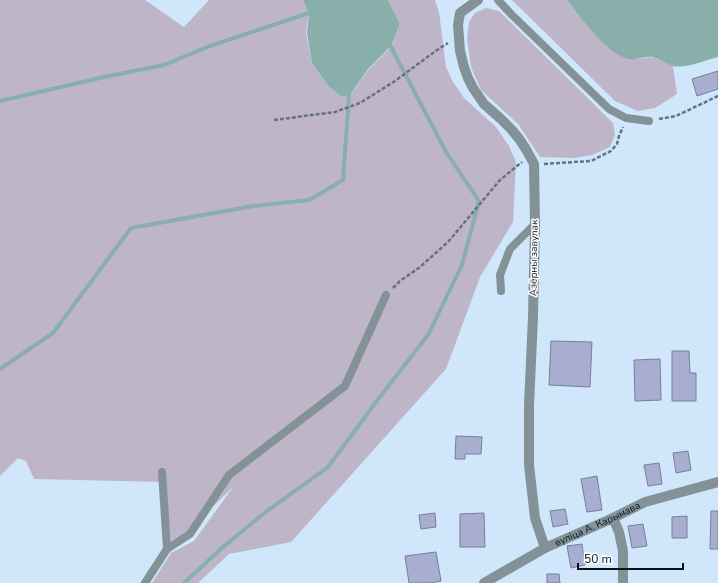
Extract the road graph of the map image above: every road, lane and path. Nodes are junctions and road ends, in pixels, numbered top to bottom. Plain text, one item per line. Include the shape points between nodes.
1 (478, 0) edge
2 (498, 0) edge
3 (459, 37) junction
4 (718, 96) edge
5 (626, 118) junction
6 (274, 120) dead end
7 (649, 121) joint
8 (532, 160) junction
9 (535, 224) junction
10 (501, 291) dead end
11 (386, 295) joint
12 (162, 472) dead end
13 (718, 482) edge
14 (613, 518) junction
15 (545, 548) junction
16 (167, 549) junction
17 (145, 583) edge
18 (484, 583) edge
19 (623, 583) edge

1 - 3 street via 460,13
2 - 5 lane via 609,109
3 - 6 path via 360,103 335,112
3 - 8 street via 464,67 473,88 484,104 511,129
4 - 7 path via 676,116
5 - 7 lane
5 - 8 path via 617,144 611,151 591,161
8 - 9 street, Азёрны завулак
8 - 11 path via 500,180 448,242
9 - 10 lane via 510,249 500,275
9 - 15 street, Азёрны завулак via 528,464 535,518
11 - 16 lane via 345,386 229,475 190,534
12 - 16 lane
13 - 14 street, вуліца А. Карымава via 645,502
14 - 15 street, вуліца А. Карымава
14 - 19 street via 623,551
15 - 18 street, вуліца А. Карымава
16 - 17 lane

